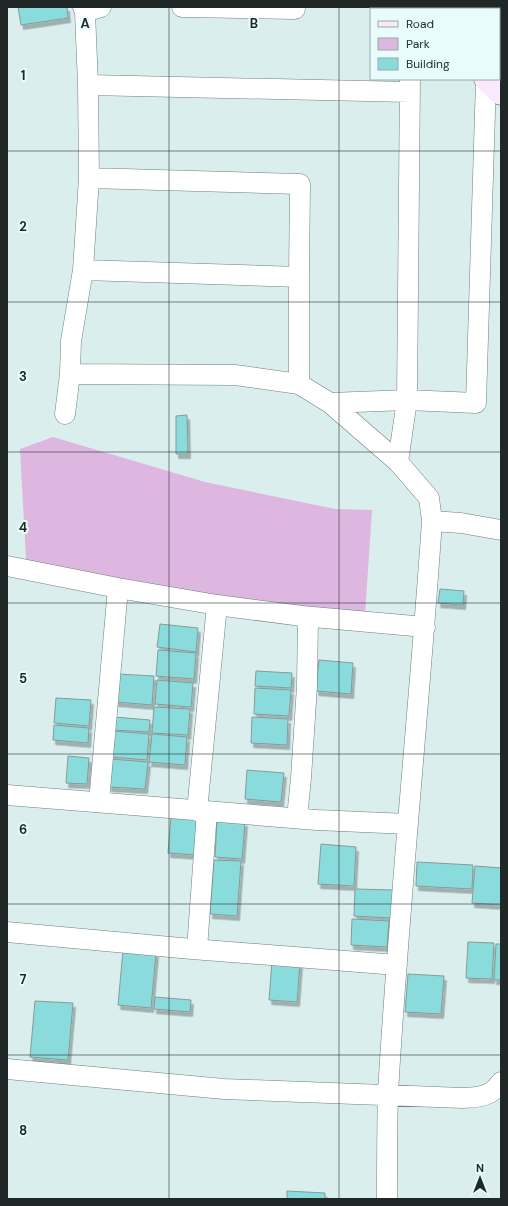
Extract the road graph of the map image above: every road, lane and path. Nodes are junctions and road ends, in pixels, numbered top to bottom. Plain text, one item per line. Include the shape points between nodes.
1 (182, 7) edge
2 (90, 9) edge
3 (295, 9) dead end
4 (491, 84) edge
5 (88, 85) junction
6 (410, 85) edge
7 (89, 178) junction
8 (83, 270) junction
9 (299, 277) junction
10 (70, 374) junction
11 (299, 384) junction
12 (407, 400) junction
13 (330, 403) junction
14 (65, 414) dead end
15 (398, 462) junction
16 (432, 521) junction
17 (501, 530) edge
18 (7, 566) edge
19 (118, 588) junction
20 (218, 605) junction
21 (308, 617) junction
22 (425, 627) junction
23 (7, 795) edge
24 (99, 802) junction
25 (202, 811) junction
26 (297, 818) junction
27 (408, 824) junction
28 (7, 932) edge
29 (197, 949) junction
30 (397, 964) junction
31 (7, 1069) edge
32 (501, 1082) edge
33 (388, 1095) junction
34 (387, 1199) edge

1 - 3 street
2 - 5 street
4 - 12 street via 476,403
5 - 6 street
5 - 7 street
6 - 12 street
7 - 8 street
7 - 9 street via 300,184
8 - 9 street
8 - 10 street via 71,341
9 - 11 street
10 - 11 street via 235,375
10 - 14 street
11 - 13 street
12 - 13 street
12 - 15 street
13 - 15 street
15 - 16 street via 429,498
16 - 17 street
16 - 22 street
18 - 19 street
19 - 20 street
19 - 24 street
20 - 21 street
20 - 25 street
21 - 22 street
21 - 26 street via 307,686
22 - 27 street
23 - 24 street
24 - 25 street
25 - 26 street
25 - 29 street
26 - 27 street
27 - 30 street
28 - 29 street
29 - 30 street
30 - 33 street
31 - 33 street via 224,1089
32 - 33 street via 484,1097
33 - 34 street

